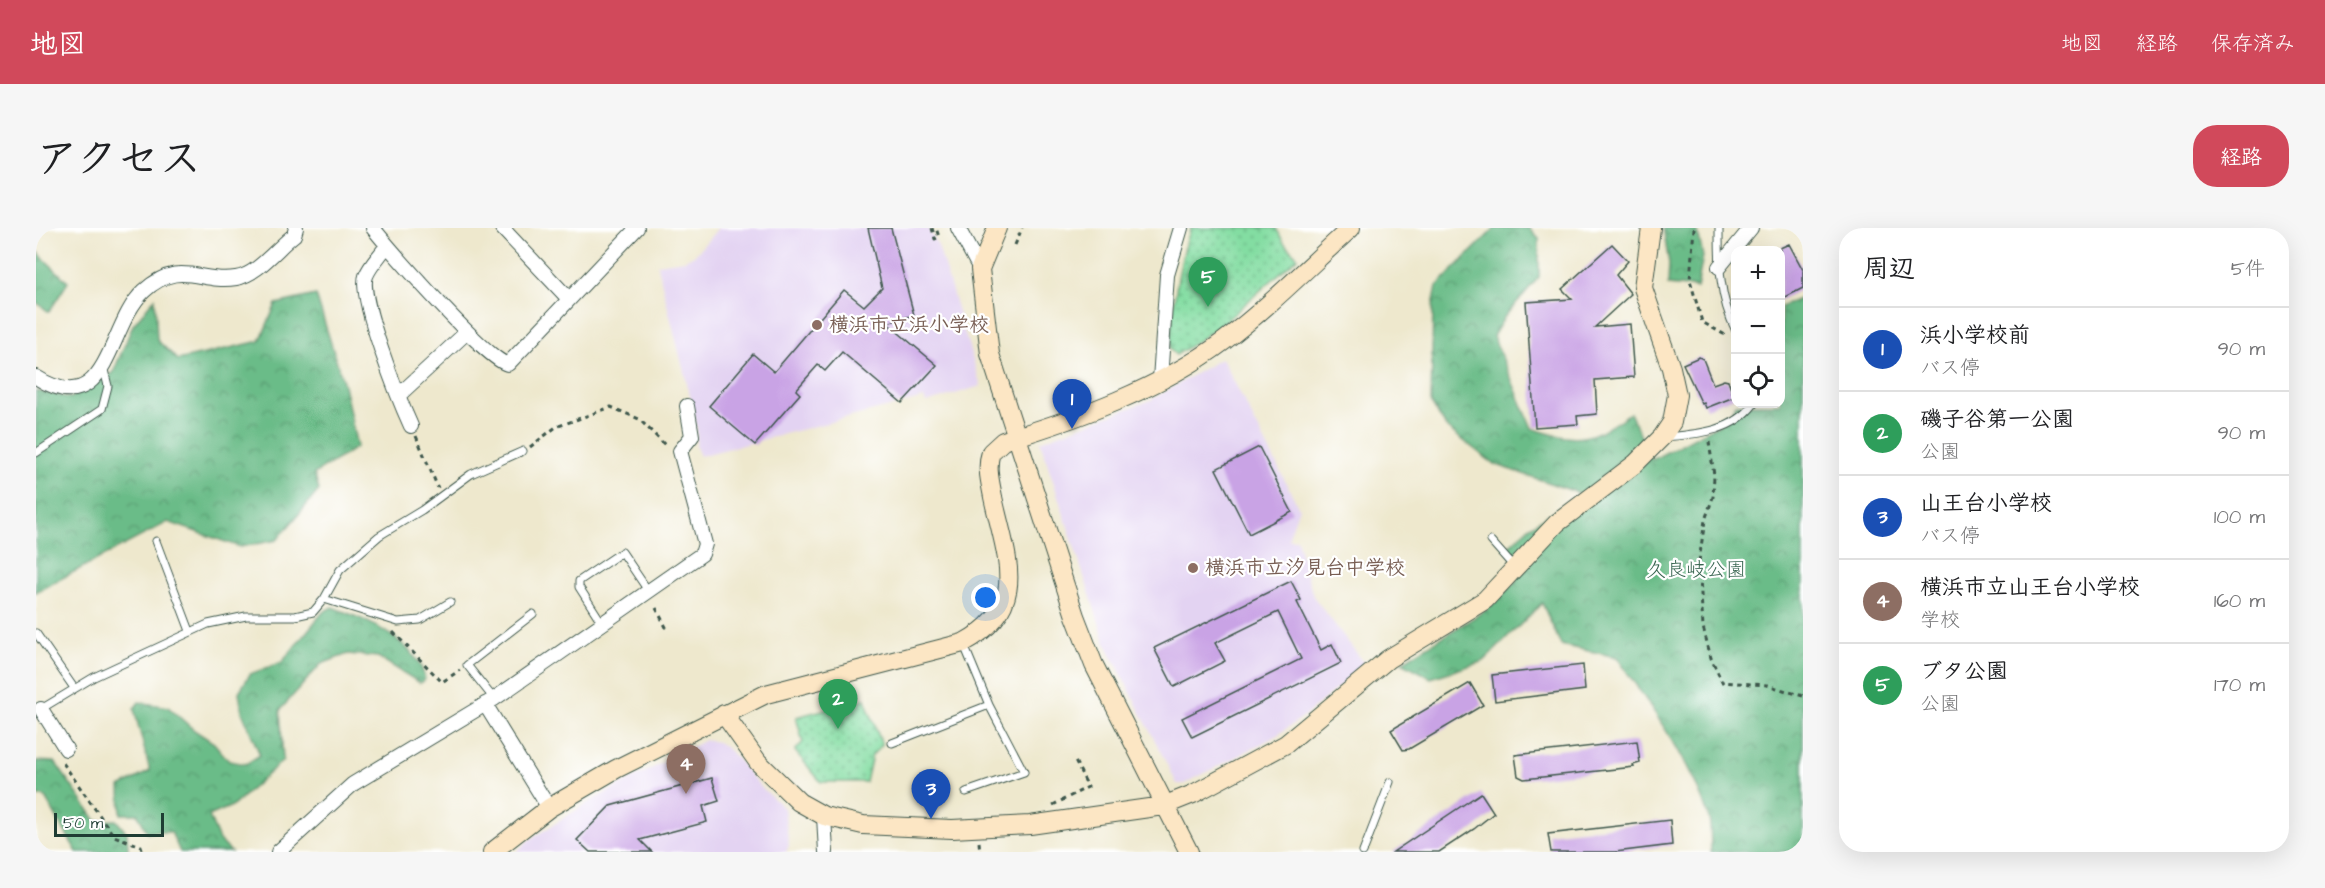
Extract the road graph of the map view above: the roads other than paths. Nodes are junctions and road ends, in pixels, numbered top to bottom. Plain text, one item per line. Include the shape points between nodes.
1 (296, 228) edge
2 (373, 228) edge
3 (502, 228) edge
4 (636, 228) edge
5 (958, 228) edge
6 (997, 228) edge
7 (1181, 228) edge
8 (1351, 228) edge
9 (1651, 228) edge
10 (1719, 228) edge
11 (1750, 228) edge
12 (387, 245) junction
13 (1719, 267) junction
14 (980, 269) junction
15 (568, 298) junction
16 (1731, 318) edge
17 (467, 332) junction
18 (103, 366) junction
19 (36, 377) edge
20 (1160, 380) junction
21 (399, 395) junction
22 (687, 406) dead end
23 (1751, 408) edge
24 (411, 426) road end
25 (1016, 437) junction
26 (1662, 437) junction
27 (523, 452) road end
28 (36, 453) edge
29 (156, 541) dead end
30 (1491, 541) dead end
31 (1516, 569) junction
32 (649, 592) junction
33 (324, 599) junction
34 (450, 602) dead end
35 (533, 614) dead end
36 (602, 624) junction
37 (190, 631) junction
38 (36, 633) edge
39 (963, 643) junction
40 (74, 688) junction
41 (490, 702) junction
42 (989, 705) junction
43 (39, 710) edge
44 (724, 714) junction
45 (892, 743) dead end
46 (66, 750) dead end
47 (1390, 782) dead end
48 (966, 792) dead end
49 (1163, 806) junction
50 (549, 808) junction
51 (824, 816) junction
52 (278, 852) edge
53 (492, 852) edge
54 (826, 852) edge
55 (1189, 852) edge
56 (1363, 852) edge

1 - 18 street via 294,235 246,275 225,279 178,273 144,291
2 - 12 street
3 - 15 street
4 - 15 street
5 - 14 street
6 - 14 street
7 - 20 street via 1167,275
8 - 20 street via 1223,342
9 - 26 street via 1643,288 1677,395 1672,422
10 - 13 lane
11 - 13 street
12 - 17 street
12 - 21 street via 364,284
13 - 16 lane via 1722,295
14 - 25 street via 990,354
15 - 17 street via 508,364 498,361
17 - 21 street
18 - 19 street via 88,383 75,390 60,390
18 - 28 lane via 108,386 102,409
20 - 25 street
21 - 24 street
22 - 32 street via 692,436 680,451 705,544 697,560
23 - 26 lane via 1707,434
25 - 39 street via 998,444 988,461 1006,559 1008,596 993,623
25 - 49 street via 1094,665
26 - 31 street via 1635,464 1557,523
27 - 33 lane via 471,474 379,536 333,581
29 - 37 lane
30 - 31 lane
31 - 49 street via 1485,600 1388,659 1286,744
32 - 36 street
32 - 36 lane via 622,552 579,581
33 - 34 lane via 398,622 420,620
33 - 37 lane via 313,612 246,616
35 - 41 lane via 467,665
36 - 41 street
37 - 40 lane
38 - 40 lane
39 - 42 lane
39 - 44 street via 766,694
40 - 43 lane
41 - 50 street
41 - 52 street via 353,784
42 - 45 lane
42 - 48 lane via 1024,772
43 - 46 street
44 - 50 street
44 - 51 street via 782,788
47 - 56 lane
49 - 51 street via 995,828 863,825
49 - 55 street
50 - 53 street
51 - 54 street

